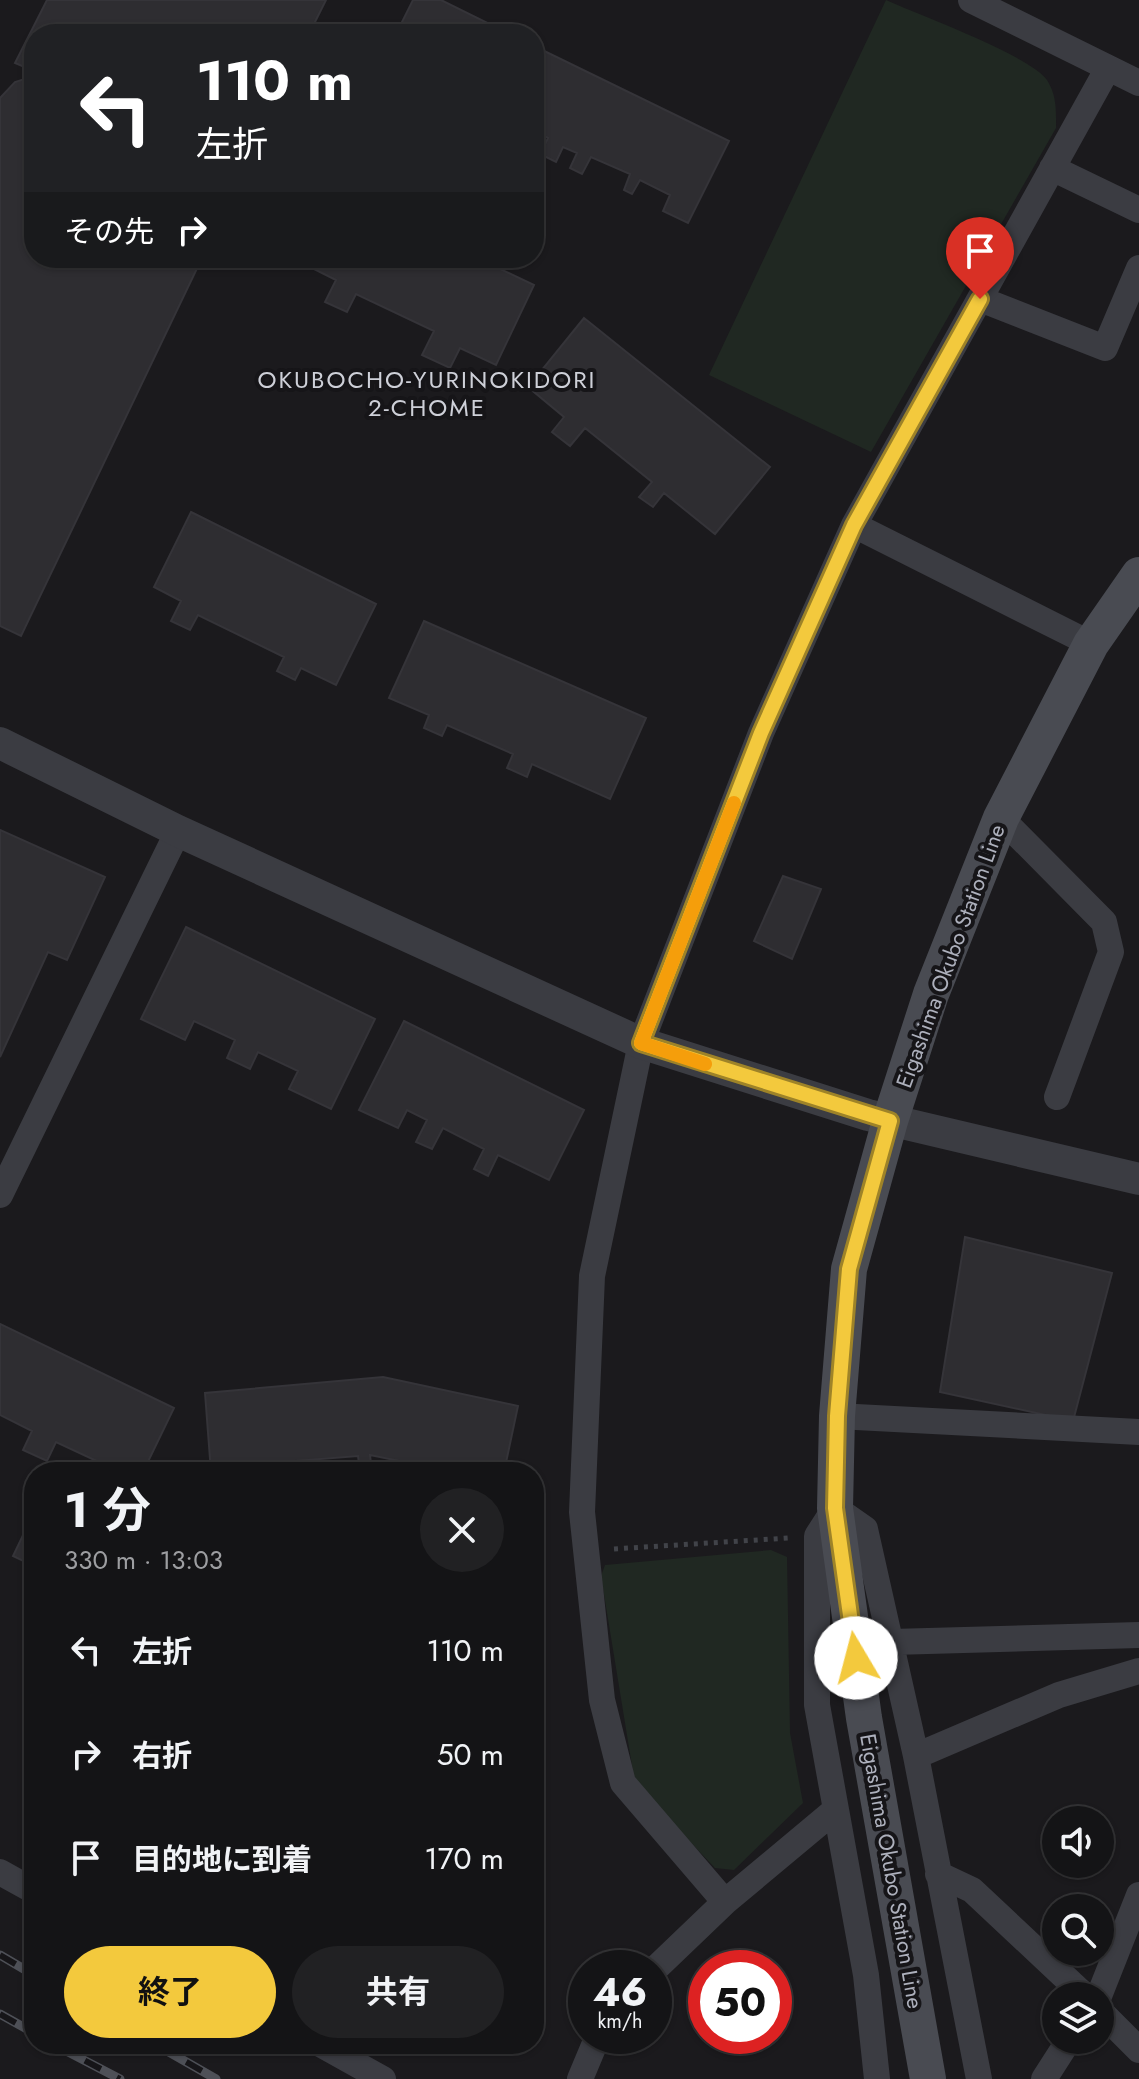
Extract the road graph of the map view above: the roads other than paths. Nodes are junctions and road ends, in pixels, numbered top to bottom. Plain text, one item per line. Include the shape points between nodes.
1 (971, 0) edge
2 (1108, 68) junction
3 (1139, 83) edge
4 (1052, 168) junction
5 (1139, 210) edge
6 (1139, 268) edge
7 (980, 299) junction
8 (854, 525) junction
9 (1139, 575) edge
10 (1091, 644) junction
11 (0, 743) edge
12 (1001, 818) junction
13 (178, 831) junction
14 (641, 1043) junction
15 (1057, 1097) dead end
16 (890, 1121) junction
17 (1139, 1179) edge
18 (0, 1195) edge
19 (837, 1416) junction
20 (1139, 1432) edge
21 (826, 1522) junction
22 (1139, 1635) edge
23 (892, 1642) junction
24 (1139, 1671) edge
25 (916, 1756) junction
26 (834, 1811) junction
27 (0, 1872) edge
28 (938, 1874) junction
29 (24, 1885) edge
30 (1139, 1895) edge
31 (725, 1902) junction
32 (672, 1953) edge
33 (1070, 1982) edge
34 (1105, 1982) edge
35 (1114, 2025) edge
36 (1139, 2050) edge
37 (338, 2054) edge
38 (590, 2054) edge
39 (1060, 2054) edge
40 (383, 2079) edge
41 (580, 2079) edge
42 (877, 2079) edge
43 (928, 2079) edge
44 (979, 2079) edge
45 (1044, 2079) edge

1 - 2 street
2 - 3 street
2 - 4 street
4 - 5 street
4 - 7 street
6 - 7 street via 1105,348
7 - 8 street
8 - 10 street
8 - 14 street via 761,733
9 - 10 main road, Eigashima Okubo Station Line
10 - 12 main road, Eigashima Okubo Station Line
11 - 13 street
12 - 15 street via 1104,922 1111,952
12 - 16 main road, Eigashima Okubo Station Line via 931,994
13 - 14 street
13 - 18 street
14 - 16 street
14 - 31 street via 592,1276 585,1551 602,1700 623,1783
16 - 17 street
16 - 19 main road, Eigashima Okubo Station Line via 849,1269
19 - 20 street
19 - 21 main road, Eigashima Okubo Station Line
21 - 23 street via 865,1529
21 - 26 street via 817,1705
21 - 43 main road, Eigashima Okubo Station Line
22 - 23 street
23 - 25 street
24 - 25 street via 1059,1695
25 - 28 street
26 - 31 street
26 - 42 street via 866,1975
27 - 29 street
28 - 33 street via 972,1890
28 - 44 street
30 - 34 street
31 - 32 street
35 - 36 street
37 - 40 street
38 - 41 street
39 - 45 street

